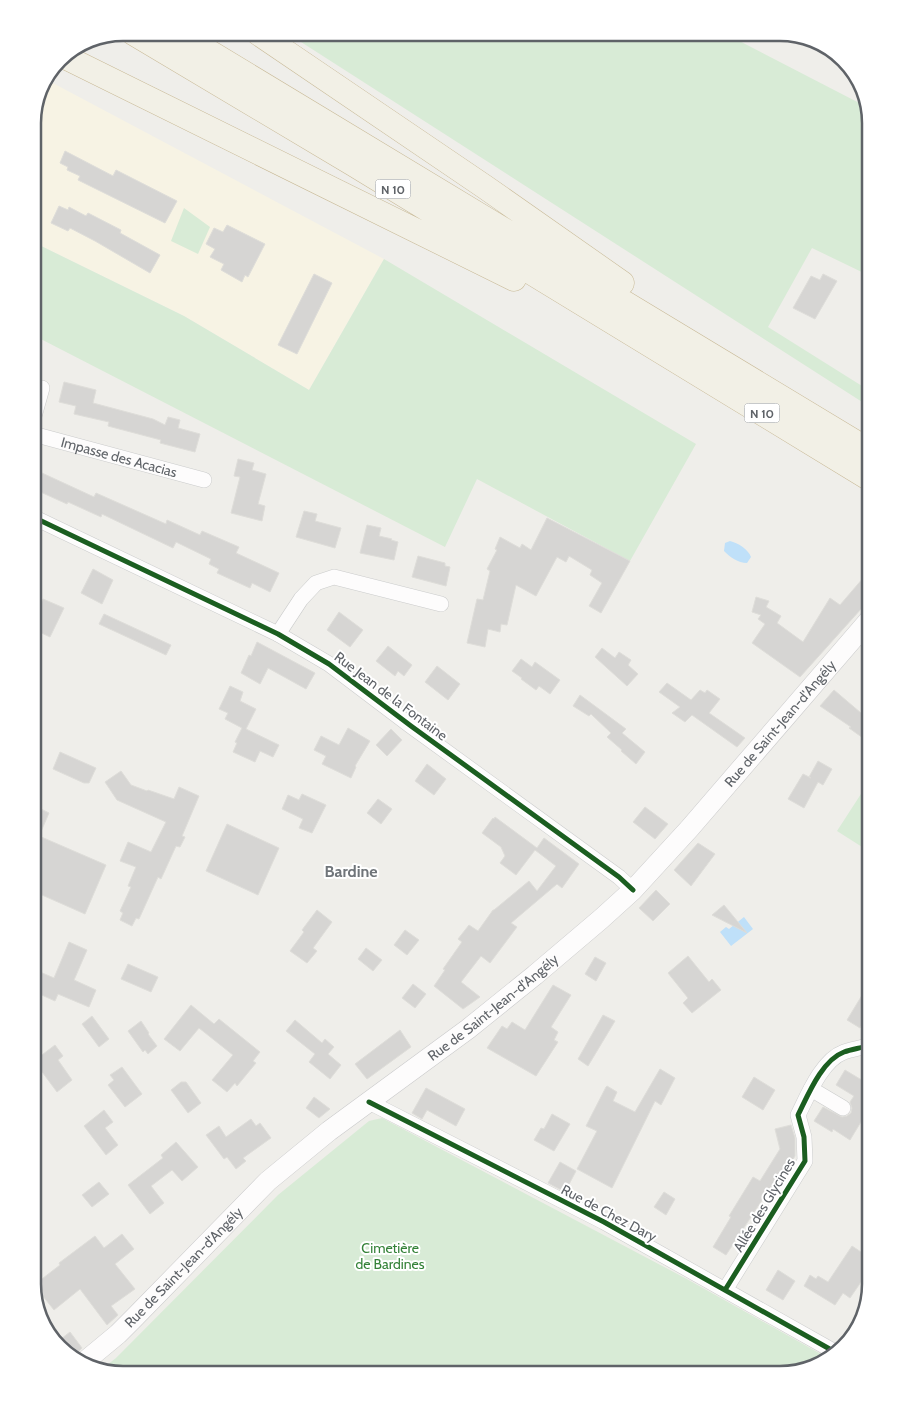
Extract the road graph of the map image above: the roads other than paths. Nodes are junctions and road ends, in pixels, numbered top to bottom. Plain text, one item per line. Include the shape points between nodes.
1 (148, 41) edge
2 (193, 41) edge
3 (271, 41) edge
4 (71, 60) edge
5 (646, 314) junction
6 (652, 347) junction
7 (42, 388) dead end
8 (41, 392) edge
9 (41, 436) edge
10 (862, 446) edge
11 (862, 475) edge
12 (204, 480) dead end
13 (41, 521) edge
14 (441, 604) dead end
15 (862, 628) edge
16 (278, 634) junction
17 (633, 890) junction
18 (862, 1047) edge
19 (811, 1089) junction
20 (369, 1102) junction
21 (843, 1108) dead end
22 (725, 1290) junction
23 (829, 1349) edge
24 (89, 1358) edge

1 - 6 highway, N 10
2 - 5 highway, N 10
3 - 5 highway via 628,287
4 - 6 highway
5 - 10 highway, N 10
6 - 11 highway, N 10
7 - 8 street
9 - 12 street, Impasse des Acacias
13 - 16 street, Rue Jean de la Fontaine
14 - 16 street via 334,578 316,583
15 - 17 main road, Rue de Saint-Jean-d'Angély
16 - 17 street, Rue Jean de la Fontaine via 330,664 612,871
17 - 20 main road, Rue de Saint-Jean-d'Angély via 535,976
18 - 19 street, Allée des Glycines via 842,1053 829,1062
19 - 21 street
19 - 22 street, Allée des Glycines via 798,1115 804,1137 804,1161
20 - 22 street, Rue de Chez Dary via 604,1222
20 - 24 main road, Rue de Saint-Jean-d'Angély via 268,1181 134,1318
22 - 23 street, Rue de Chez Dary

